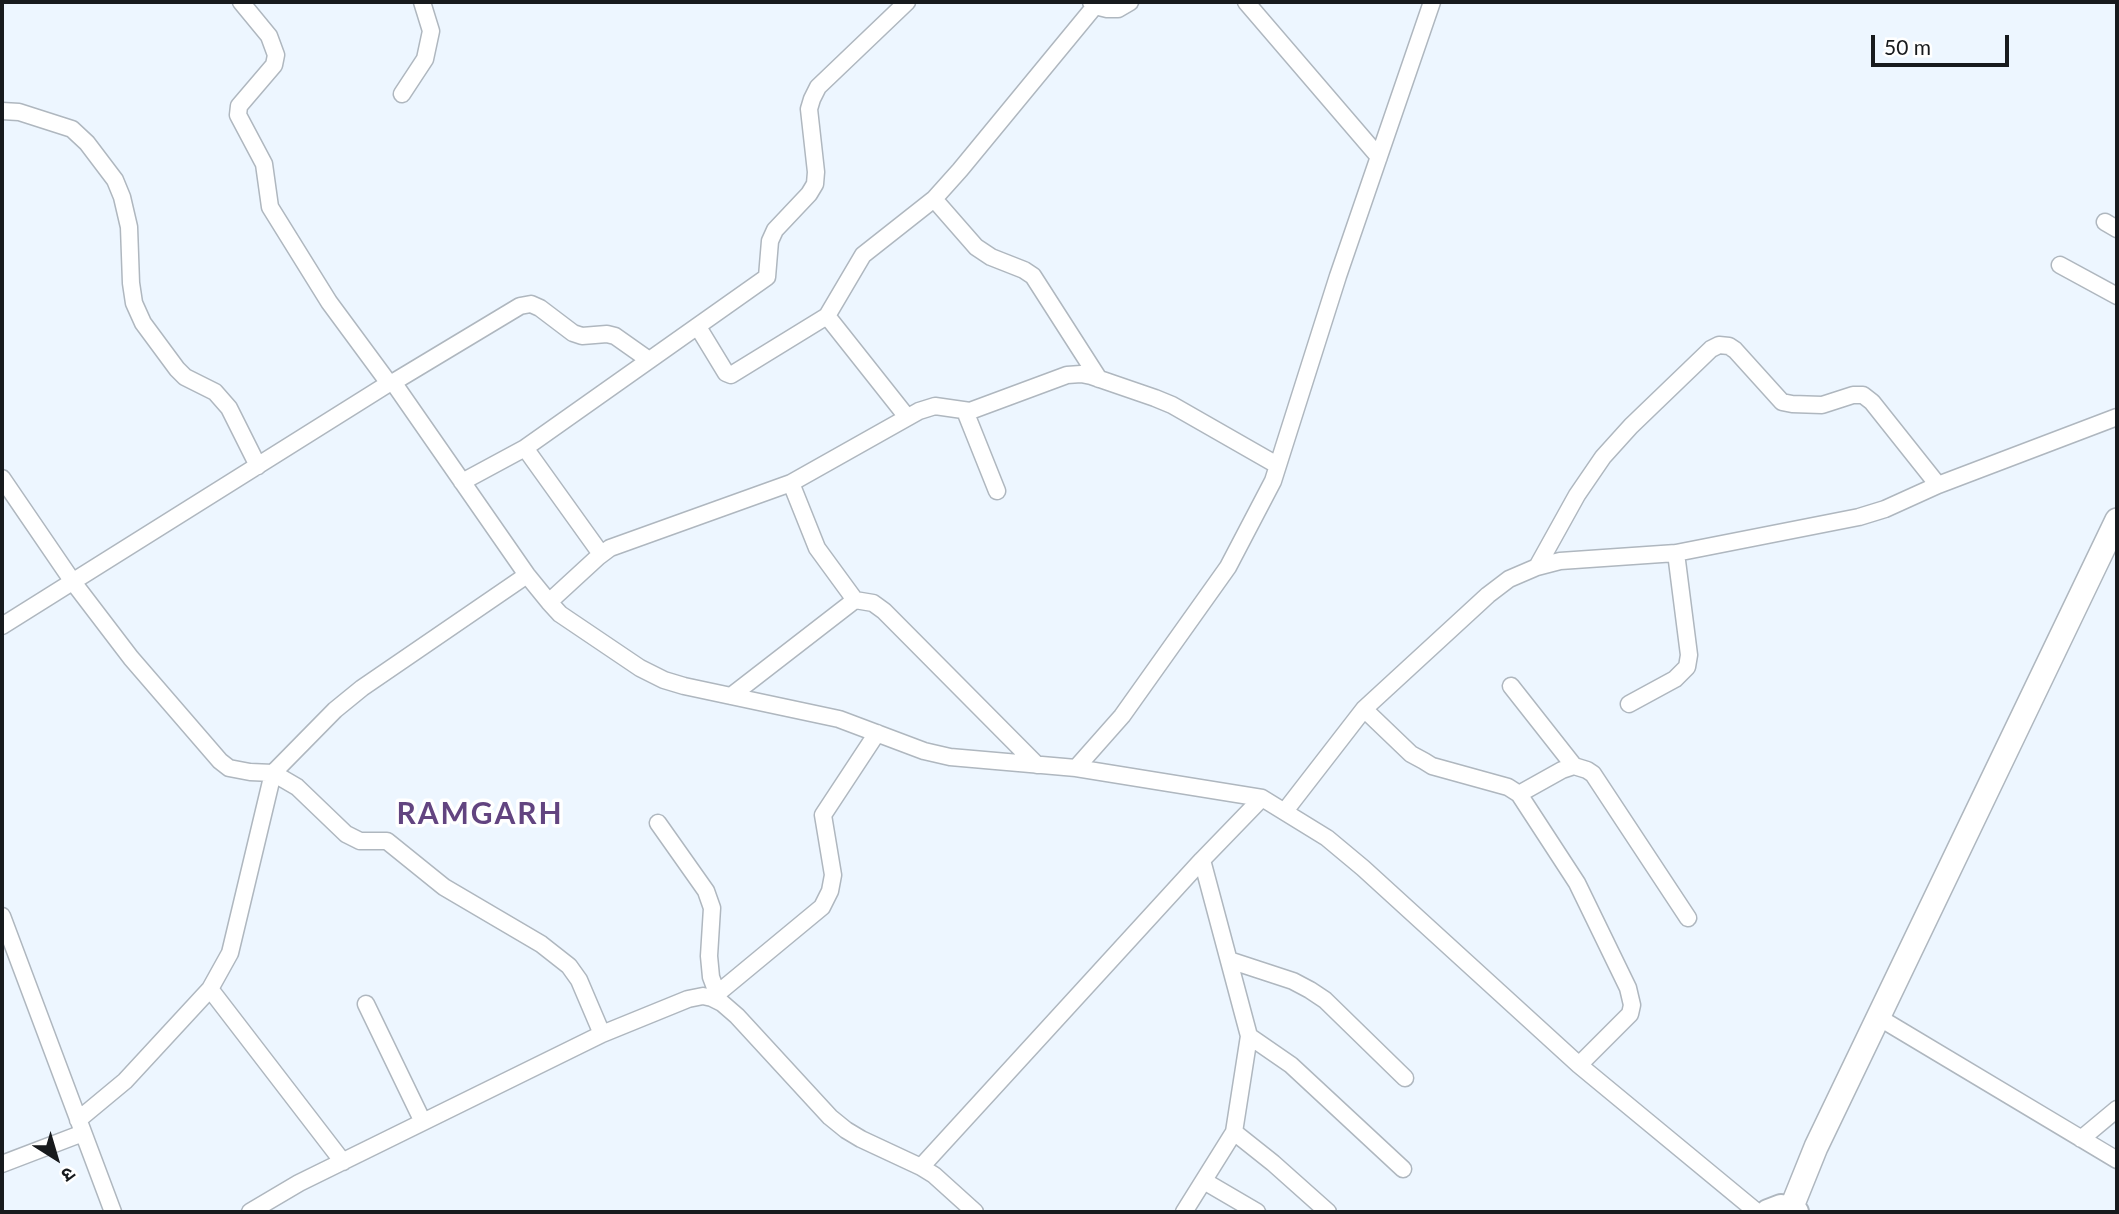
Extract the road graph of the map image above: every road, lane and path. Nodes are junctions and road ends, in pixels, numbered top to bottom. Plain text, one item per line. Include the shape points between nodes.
1 (241, 2) edge
2 (422, 2) edge
3 (907, 2) edge
4 (1130, 2) edge
5 (1247, 2) edge
6 (1432, 2) edge
7 (1093, 4) edge
8 (402, 94) dead end
9 (2, 111) edge
10 (1379, 157) junction
11 (934, 198) junction
12 (2060, 265) dead end
13 (2117, 296) edge
14 (827, 316) junction
15 (698, 327) junction
16 (649, 360) junction
17 (1099, 379) junction
18 (390, 382) junction
19 (965, 411) junction
20 (906, 417) junction
21 (2117, 417) edge
22 (525, 448) junction
23 (1277, 465) junction
24 (258, 466) junction
25 (2, 478) edge
26 (462, 482) junction
27 (791, 483) junction
28 (1938, 485) junction
29 (997, 491) dead end
30 (2117, 521) edge
31 (601, 554) junction
32 (1676, 554) junction
33 (1537, 567) junction
34 (527, 575) junction
35 (73, 582) junction
36 (855, 600) junction
37 (549, 602) junction
38 (2, 626) edge
39 (1511, 686) dead end
40 (731, 696) junction
41 (1629, 704) dead end
42 (1364, 709) junction
43 (877, 733) junction
44 (1037, 765) junction
45 (1574, 766) junction
46 (1082, 770) junction
47 (273, 774) junction
48 (1519, 794) junction
49 (1259, 797) junction
50 (1285, 811) junction
51 (657, 823) dead end
52 (1202, 860) junction
53 (2, 916) edge
54 (1688, 918) dead end
55 (1229, 960) junction
56 (210, 989) junction
57 (715, 995) junction
58 (366, 1004) dead end
59 (1878, 1017) junction
60 (602, 1034) junction
61 (1249, 1036) junction
62 (1579, 1065) junction
63 (1405, 1078) dead end
64 (2117, 1109) edge
65 (423, 1122) junction
66 (80, 1126) junction
67 (1234, 1132) junction
68 (2081, 1139) junction
69 (2117, 1160) edge
70 (343, 1162) junction
71 (2, 1164) edge
72 (921, 1167) junction
73 (1403, 1169) dead end
74 (1204, 1181) junction
75 (255, 1211) edge
76 (1254, 1211) edge
77 (1785, 1211) edge
78 (113, 1212) edge
79 (975, 1212) edge
80 (1184, 1212) edge
81 (1328, 1212) edge
82 (1757, 1212) edge

1 - 18 street via 269,36 276,55 274,65 239,106 238,115 264,164 270,207 329,302
2 - 8 street via 431,30 425,59
3 - 15 street via 818,87 809,109 815,184 775,230 768,277
4 - 7 street via 1118,9
5 - 10 street
6 - 10 street
7 - 11 street
9 - 24 street via 72,129 115,180 129,227 134,303 143,323 185,377 215,392 229,408
10 - 23 street
11 - 14 street via 863,255
11 - 17 street via 976,247 1033,276
12 - 13 street
14 - 15 street via 731,375
14 - 20 street
15 - 16 street
16 - 18 street via 615,336 573,333 531,304 520,306
16 - 22 street
17 - 19 street via 1067,374
17 - 23 street via 1172,405
18 - 24 street
18 - 26 street
19 - 20 street via 929,407
19 - 29 street
20 - 27 street
21 - 28 street
22 - 26 street
22 - 31 street
23 - 46 street via 1228,567
24 - 35 street
25 - 35 street
26 - 34 street
27 - 31 street
27 - 36 street via 817,548
28 - 32 street via 1859,517
28 - 33 street via 1863,395 1822,405 1782,402 1735,350 1719,345 1603,457
30 - 59 main road
31 - 37 street
32 - 33 street via 1560,561
32 - 41 street via 1687,667 1675,679
33 - 42 street via 1488,595
34 - 37 street
34 - 47 street via 362,688
35 - 38 street
35 - 47 street via 220,761 229,768
36 - 40 street
36 - 44 street via 873,603 884,611
37 - 40 street via 640,668 674,683
39 - 45 street
40 - 43 street via 839,719
42 - 48 street via 1411,754 1432,766
42 - 50 street
43 - 44 street via 950,757
43 - 57 street via 823,815 833,875 822,906
44 - 46 street
45 - 48 street
45 - 54 street via 1593,774
46 - 49 street
47 - 56 street via 230,953
47 - 60 street via 306,794 346,834 360,841 387,841 444,887 541,944 569,966
48 - 62 street via 1577,883 1632,1005 1630,1014
49 - 50 street
49 - 52 street
50 - 62 street via 1363,868
51 - 57 street via 706,891 712,908 709,956
52 - 55 street
52 - 72 street
53 - 66 street
55 - 61 street
55 - 63 street via 1293,981 1325,1000
56 - 66 street
56 - 70 street
57 - 60 street via 688,999
57 - 72 street via 846,1130
58 - 65 street
59 - 68 street
59 - 77 main road
60 - 65 street
61 - 67 street
61 - 73 street via 1292,1065
62 - 82 street
64 - 68 street
65 - 70 street
66 - 71 street
66 - 78 street
67 - 74 street
67 - 81 street
68 - 69 street
70 - 75 street
72 - 79 street
74 - 76 street
74 - 80 street

